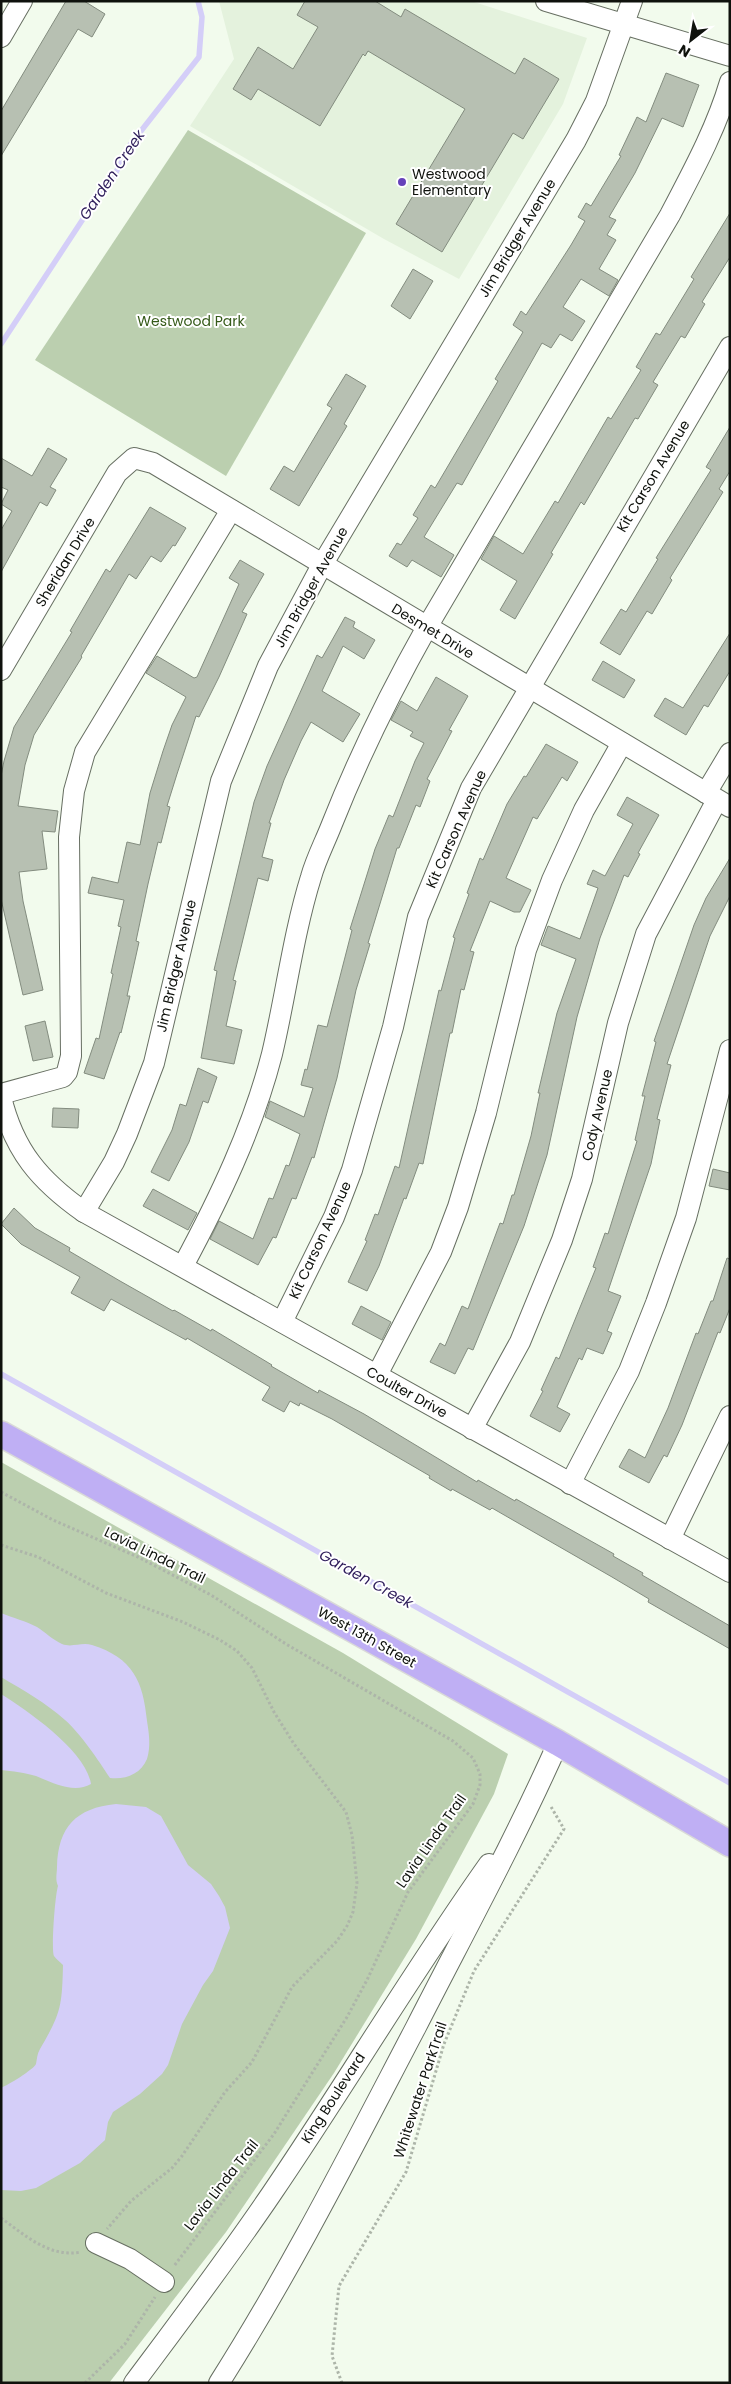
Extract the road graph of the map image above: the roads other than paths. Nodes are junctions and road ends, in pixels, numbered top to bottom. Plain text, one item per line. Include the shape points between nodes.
1 (22, 1) edge
2 (546, 1) edge
3 (632, 1) edge
4 (625, 26) junction
5 (1, 37) edge
6 (730, 56) edge
7 (730, 82) edge
8 (730, 347) edge
9 (134, 458) joint
10 (231, 510) junction
11 (322, 565) junction
12 (427, 627) junction
13 (1, 670) edge
14 (528, 688) junction
15 (622, 743) junction
16 (730, 753) edge
17 (718, 800) edge
18 (730, 1050) edge
19 (1, 1096) edge
20 (84, 1212) junction
21 (183, 1266) junction
22 (282, 1322) junction
23 (377, 1376) junction
24 (730, 1416) edge
25 (472, 1429) junction
26 (1, 1434) edge
27 (570, 1484) junction
28 (670, 1539) junction
29 (730, 1572) edge
30 (558, 1744) junction
31 (532, 1802) junction
32 (730, 1844) edge
33 (96, 2243) road end
34 (164, 2282) road end
35 (134, 2383) edge
36 (219, 2383) edge

1 - 5 street
2 - 4 street
3 - 4 street, Jim Bridger Avenue
4 - 6 street
4 - 11 street, Jim Bridger Avenue via 596,101 576,140
7 - 12 street via 702,153 670,215
8 - 14 street, Kit Carson Avenue
9 - 10 street, Desmet Drive via 153,463
9 - 13 street, Sheridan Drive via 117,473
10 - 11 street, Desmet Drive
10 - 19 street via 85,752 74,791 69,837 71,1056 68,1072 56,1080
11 - 12 street, Desmet Drive
11 - 20 street, Jim Bridger Avenue via 272,657 221,781 154,1063 114,1162
12 - 14 street, Desmet Drive
12 - 21 street via 353,772 311,876 257,1103 211,1214
14 - 15 street, Desmet Drive
14 - 22 street, Kit Carson Avenue via 471,788 418,917 393,1027 352,1170 330,1225
15 - 17 street, Desmet Drive
15 - 23 street via 584,810 552,880 526,950 486,1113 458,1207 441,1252
16 - 17 street, Cody Avenue
17 - 25 street, Cody Avenue via 646,934 618,1024 582,1179 562,1240 520,1342
18 - 27 street via 686,1218 656,1303 629,1371
19 - 20 street via 15,1139 30,1163 56,1191
20 - 21 street, Coulter Drive
21 - 22 street, Coulter Drive
22 - 23 street, Coulter Drive
23 - 25 street, Coulter Drive
24 - 28 street
25 - 27 street, Coulter Drive
26 - 30 main road, West 13th Street
27 - 28 street, Coulter Drive
28 - 29 street, Coulter Drive
30 - 31 street, King Boulevard
30 - 32 main road, West 13th Street
31 - 35 street, King Boulevard via 446,1924 273,2192
31 - 36 street, King Boulevard via 321,2210
33 - 34 street via 130,2259

